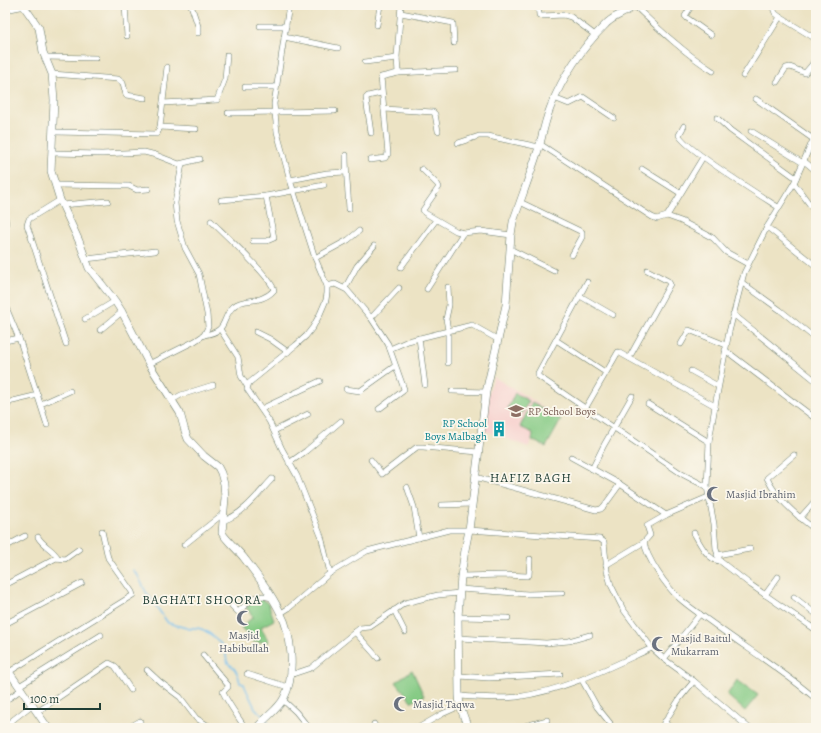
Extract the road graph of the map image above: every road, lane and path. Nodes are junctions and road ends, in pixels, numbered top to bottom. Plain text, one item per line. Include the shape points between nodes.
1 (23, 5) edge
2 (125, 5) edge
3 (191, 5) edge
4 (289, 5) edge
5 (380, 5) edge
6 (401, 5) edge
7 (538, 5) edge
8 (635, 5) edge
9 (692, 5) edge
10 (772, 5) edge
11 (5, 10) edge
12 (401, 13) junction
13 (780, 17) junction
14 (377, 25) dead end
15 (260, 26) dead end
16 (286, 26) junction
17 (198, 33) dead end
18 (595, 35) junction
19 (711, 35) dead end
20 (127, 36) dead end
21 (284, 37) junction
22 (816, 39) edge
23 (454, 43) dead end
24 (338, 48) dead end
25 (227, 55) dead end
26 (45, 57) junction
27 (96, 58) dead end
28 (397, 58) junction
29 (816, 58) edge
30 (365, 62) dead end
31 (167, 67) dead end
32 (456, 70) dead end
33 (713, 71) dead end
34 (398, 73) junction
35 (52, 74) junction
36 (744, 76) dead end
37 (777, 82) dead end
38 (245, 87) dead end
39 (276, 87) junction
40 (382, 93) junction
41 (145, 98) dead end
42 (554, 98) junction
43 (756, 100) dead end
44 (162, 103) junction
45 (384, 109) junction
46 (335, 111) dead end
47 (274, 112) junction
48 (228, 114) dead end
49 (614, 118) dead end
50 (717, 118) dead end
51 (684, 126) dead end
52 (160, 127) junction
53 (196, 129) dead end
54 (438, 131) dead end
55 (751, 131) dead end
56 (54, 132) junction
57 (371, 133) dead end
58 (816, 133) edge
59 (814, 139) junction
60 (458, 143) dead end
61 (539, 145) junction
62 (52, 153) junction
63 (346, 155) dead end
64 (703, 157) junction
65 (200, 159) dead end
66 (370, 160) dead end
67 (804, 162) junction
68 (182, 164) junction
69 (422, 169) dead end
70 (642, 169) dead end
71 (816, 171) edge
72 (346, 172) junction
73 (290, 180) junction
74 (795, 181) junction
75 (55, 185) junction
76 (324, 185) dead end
77 (148, 189) dead end
78 (294, 192) junction
79 (680, 193) junction
80 (266, 196) junction
81 (221, 200) dead end
82 (108, 201) dead end
83 (61, 202) junction
84 (520, 202) junction
85 (778, 207) junction
86 (349, 209) dead end
87 (816, 213) edge
88 (667, 216) junction
89 (5, 217) edge
90 (816, 217) edge
91 (436, 220) junction
92 (211, 221) dead end
93 (816, 223) edge
94 (5, 227) edge
95 (767, 227) junction
96 (359, 231) dead end
97 (463, 233) junction
98 (510, 235) junction
99 (253, 241) dead end
100 (374, 246) dead end
101 (510, 248) junction
102 (155, 251) dead end
103 (572, 254) dead end
104 (315, 258) junction
105 (86, 259) junction
106 (748, 264) junction
107 (816, 266) edge
108 (401, 267) dead end
109 (647, 270) dead end
110 (554, 271) dead end
111 (587, 282) dead end
112 (741, 282) junction
113 (327, 286) junction
114 (448, 287) dead end
115 (345, 288) junction
116 (399, 288) dead end
117 (427, 289) dead end
118 (580, 296) junction
119 (115, 300) junction
120 (5, 305) edge
121 (122, 312) junction
122 (733, 314) junction
123 (613, 315) dead end
124 (371, 318) junction
125 (85, 319) dead end
126 (220, 329) junction
127 (100, 330) dead end
128 (448, 330) junction
129 (256, 332) dead end
130 (204, 335) junction
131 (19, 338) junction
132 (419, 338) junction
133 (497, 339) junction
134 (816, 339) edge
135 (556, 340) junction
136 (5, 341) edge
137 (66, 344) dead end
138 (681, 344) dead end
139 (725, 347) junction
140 (390, 350) junction
141 (288, 352) junction
142 (629, 358) junction
143 (448, 363) dead end
144 (150, 364) junction
145 (395, 366) junction
146 (691, 371) dead end
147 (605, 372) junction
148 (320, 380) dead end
149 (816, 380) edge
150 (213, 385) dead end
151 (425, 385) dead end
152 (247, 386) junction
153 (718, 386) junction
154 (346, 390) dead end
155 (70, 391) dead end
156 (452, 391) dead end
157 (486, 392) junction
158 (38, 395) junction
159 (632, 396) dead end
160 (172, 400) junction
161 (41, 404) junction
162 (648, 404) dead end
163 (715, 406) junction
164 (5, 409) edge
165 (261, 409) junction
166 (379, 409) dead end
167 (584, 409) junction
168 (308, 414) dead end
169 (816, 419) edge
170 (341, 421) dead end
171 (47, 425) dead end
172 (614, 428) junction
173 (274, 431) junction
174 (709, 442) junction
175 (478, 452) junction
176 (794, 455) dead end
177 (571, 457) dead end
178 (371, 460) dead end
179 (289, 463) junction
180 (592, 469) junction
181 (475, 477) junction
182 (272, 479) dead end
183 (620, 484) junction
184 (407, 487) dead end
185 (707, 487) junction
186 (708, 497) junction
187 (816, 500) edge
188 (472, 504) junction
189 (441, 505) dead end
190 (666, 515) junction
191 (224, 517) junction
192 (800, 518) junction
193 (469, 530) junction
194 (816, 530) edge
195 (102, 531) dead end
196 (694, 533) dead end
197 (25, 536) dead end
198 (38, 537) dead end
199 (420, 538) junction
200 (644, 542) junction
201 (184, 545) dead end
202 (5, 547) edge
203 (79, 549) dead end
204 (750, 549) dead end
205 (717, 555) junction
206 (58, 558) junction
207 (530, 559) dead end
208 (720, 561) junction
209 (606, 565) junction
210 (330, 574) junction
211 (461, 576) junction
212 (778, 577) dead end
213 (82, 583) dead end
214 (5, 586) edge
215 (460, 591) junction
216 (562, 593) dead end
217 (765, 595) junction
218 (794, 597) dead end
219 (272, 598) junction
220 (232, 606) dead end
221 (394, 610) junction
222 (281, 613) junction
223 (700, 614) junction
224 (816, 614) edge
225 (458, 617) junction
226 (508, 618) dead end
227 (5, 624) edge
228 (816, 630) edge
229 (355, 632) junction
230 (405, 632) dead end
231 (101, 635) dead end
232 (590, 635) dead end
233 (459, 638) junction
234 (652, 648) junction
235 (203, 655) dead end
236 (378, 658) dead end
237 (664, 659) junction
238 (7, 669) edge
239 (147, 670) dead end
240 (247, 674) dead end
241 (560, 674) dead end
242 (290, 675) junction
243 (459, 676) junction
244 (582, 680) junction
245 (694, 681) junction
246 (288, 686) junction
247 (20, 688) junction
248 (131, 690) dead end
249 (459, 696) junction
250 (816, 699) edge
251 (283, 700) junction
252 (5, 701) edge
253 (460, 706) junction
254 (34, 709) junction
255 (547, 720) dead end
256 (140, 721) dead end
257 (664, 722) junction
258 (610, 723) dead end
259 (5, 726) edge
260 (48, 728) edge
261 (128, 728) edge
262 (212, 728) edge
263 (245, 728) edge
264 (257, 728) edge
265 (309, 728) edge
266 (418, 728) edge
267 (468, 728) edge
268 (518, 728) edge
269 (661, 728) edge
270 (671, 728) edge
271 (749, 728) edge

1 - 11 street
1 - 26 street via 39,28
2 - 20 street
3 - 17 street
4 - 16 street
5 - 14 street
6 - 12 street
7 - 18 street via 541,16 571,17
8 - 18 street via 615,16
8 - 33 street via 682,50
9 - 19 street via 686,18
10 - 13 street
12 - 23 street via 453,22
12 - 28 street
13 - 22 street
13 - 36 street
15 - 16 street
16 - 21 street
18 - 42 street via 573,64
21 - 24 street
21 - 39 street
25 - 44 street via 225,79 217,100
26 - 27 street
26 - 35 street
28 - 30 street
28 - 34 street
29 - 37 street via 805,73 786,68
31 - 44 street
32 - 34 street
34 - 40 street via 381,77
35 - 41 street via 118,79 123,83 126,95
35 - 56 street
38 - 39 street
39 - 47 street
40 - 45 street
40 - 57 street via 366,98
42 - 49 street via 569,104 583,97
42 - 61 street
43 - 59 street
44 - 52 street
45 - 54 street via 433,112
45 - 66 street via 388,154 385,158
46 - 47 street
47 - 48 street
47 - 73 street
50 - 74 street
51 - 64 street via 680,138
52 - 53 street
52 - 56 street via 155,134
55 - 67 street
56 - 62 street
58 - 59 street
59 - 67 street
60 - 61 street via 479,136 488,136
61 - 84 street
61 - 88 street via 652,217 657,219
62 - 68 street via 144,152
62 - 75 street via 51,171
63 - 72 street
64 - 79 street
64 - 85 street
65 - 68 street
67 - 71 street
67 - 74 street
68 - 130 street via 175,203 177,221 185,248 199,274 207,314 208,327
69 - 91 street via 439,186 423,210
70 - 79 street
72 - 73 street
72 - 86 street
73 - 78 street
74 - 85 street
74 - 87 street
75 - 77 street via 129,186 137,190
75 - 83 street
76 - 78 street
78 - 80 street
78 - 104 street
79 - 88 street
80 - 81 street
80 - 99 street via 274,238
82 - 83 street
83 - 105 street
83 - 137 street via 29,219 27,225
84 - 98 street
84 - 103 street via 582,232
85 - 95 street
88 - 106 street via 713,238 726,252
89 - 94 street
90 - 93 street
91 - 97 street
91 - 108 street
92 - 126 street via 253,263 272,284 274,290 258,300 234,306
95 - 106 street
95 - 107 street
96 - 104 street
97 - 98 street via 481,231
97 - 117 street
98 - 101 street
100 - 115 street via 357,266
101 - 110 street
101 - 133 street via 506,305
102 - 105 street
104 - 113 street
105 - 119 street via 89,268
106 - 112 street
109 - 142 street via 670,284
111 - 118 street
112 - 122 street
112 - 134 street
113 - 115 street via 336,284
113 - 141 street via 326,300 313,326
114 - 128 street
115 - 124 street
116 - 124 street
118 - 123 street
118 - 135 street
119 - 121 street
119 - 125 street
120 - 131 street
121 - 127 street
121 - 144 street
122 - 139 street
122 - 149 street
124 - 140 street
126 - 130 street
126 - 152 street via 238,357 241,376
128 - 132 street
128 - 133 street via 472,325
128 - 143 street
129 - 141 street
130 - 144 street
131 - 136 street
131 - 158 street
132 - 140 street
132 - 151 street
133 - 157 street
135 - 147 street
135 - 167 street via 538,376
138 - 139 street via 689,330
139 - 153 street
139 - 169 street
140 - 145 street
141 - 152 street
142 - 147 street via 620,353 616,354
142 - 163 street
144 - 160 street
145 - 154 street via 360,391
145 - 166 street via 404,389
146 - 153 street
147 - 167 street
148 - 165 street
150 - 160 street
152 - 165 street
153 - 163 street
155 - 161 street
156 - 157 street
157 - 175 street
158 - 161 street
158 - 164 street via 10,402
159 - 172 street
160 - 191 street via 180,413 188,439 218,467 224,484
161 - 171 street
162 - 174 street
163 - 174 street
165 - 173 street
167 - 172 street
168 - 173 street
170 - 179 street
172 - 180 street
172 - 185 street via 682,474
173 - 179 street
174 - 185 street
175 - 178 street via 418,448 382,474
175 - 181 street
176 - 192 street via 767,478 775,491
177 - 180 street
179 - 210 street via 297,476 318,530
180 - 183 street
181 - 183 street via 596,510 604,506
181 - 188 street
182 - 191 street via 235,516
183 - 190 street
184 - 199 street
185 - 186 street
186 - 190 street
186 - 205 street
187 - 192 street
188 - 189 street
188 - 193 street
190 - 200 street via 647,526 650,535
191 - 201 street
191 - 219 street via 224,536 243,557
192 - 194 street
193 - 199 street via 449,530
193 - 209 street via 600,539 604,542
193 - 211 street
195 - 238 street via 108,558 133,595
196 - 208 street via 707,553 714,560
197 - 202 street
198 - 206 street
199 - 210 street via 367,552
200 - 209 street
200 - 223 street via 664,581 679,598
203 - 206 street via 66,559
204 - 205 street
205 - 208 street
206 - 214 street
207 - 211 street via 527,576
208 - 217 street
209 - 234 street via 618,600
210 - 222 street
211 - 215 street
212 - 217 street
213 - 227 street
215 - 216 street
215 - 221 street via 415,600
215 - 225 street
217 - 228 street
218 - 224 street
219 - 220 street via 253,598 238,612
219 - 222 street
221 - 229 street via 370,627 362,627
221 - 230 street
222 - 242 street via 290,644
223 - 237 street
223 - 250 street via 786,674
225 - 226 street
225 - 233 street
229 - 236 street
229 - 242 street via 311,668
231 - 247 street
232 - 233 street via 569,641 551,642
233 - 243 street
234 - 237 street
234 - 244 street
235 - 263 street via 228,685 223,692 224,695
237 - 245 street
238 - 247 street
239 - 262 street via 180,697 196,718
240 - 246 street
241 - 243 street via 489,678
242 - 246 street
243 - 249 street
244 - 249 street via 516,697
244 - 258 street via 597,707
245 - 257 street
245 - 271 street
246 - 251 street
247 - 252 street
247 - 254 street
248 - 254 street via 115,666 109,663
249 - 253 street
251 - 264 street
251 - 265 street
253 - 266 street
253 - 267 street
254 - 259 street
254 - 260 street
255 - 268 street
256 - 261 street
257 - 269 street
257 - 270 street

